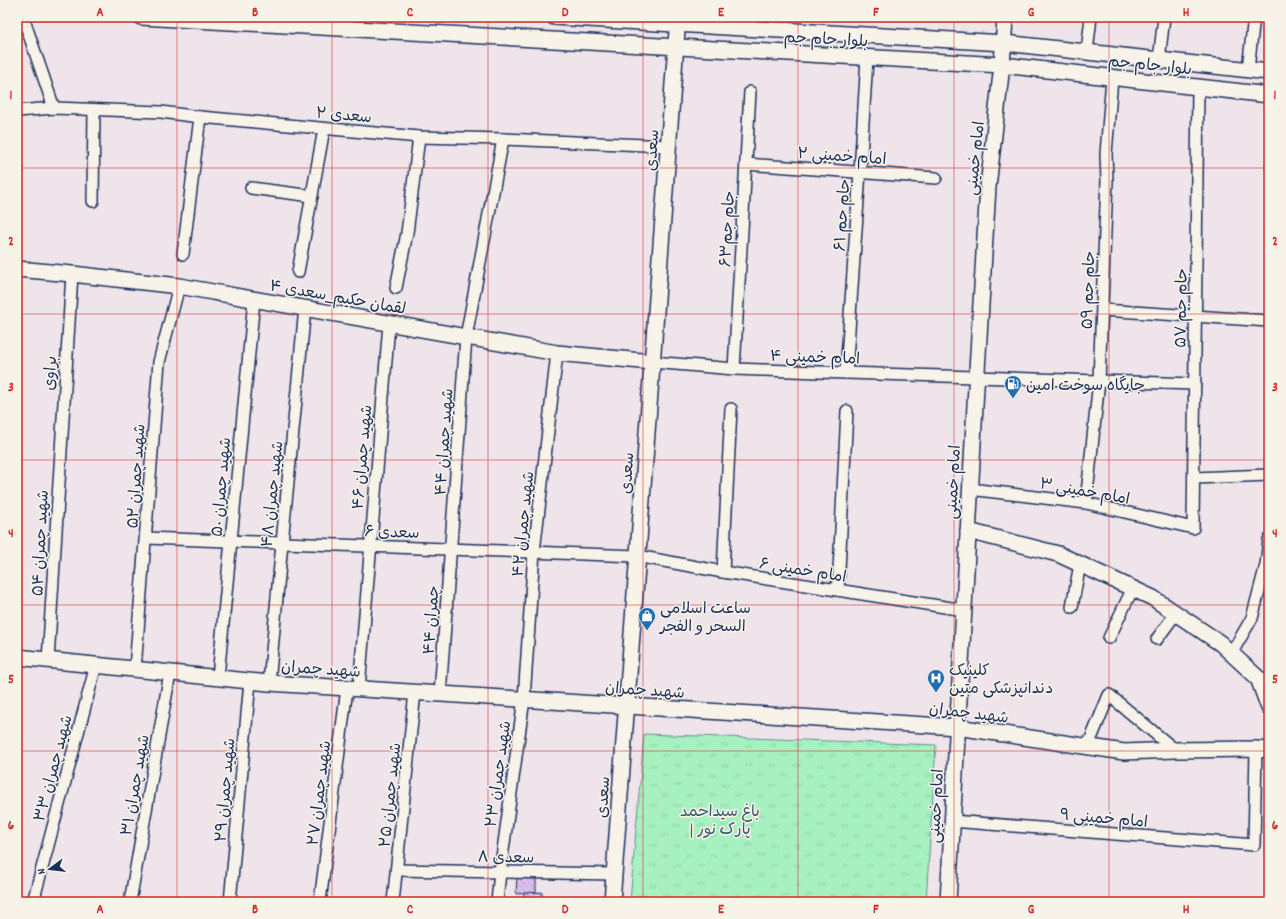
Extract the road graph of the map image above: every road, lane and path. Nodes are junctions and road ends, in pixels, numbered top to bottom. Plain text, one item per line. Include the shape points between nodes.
1 (23, 17) edge
2 (141, 17) edge
3 (554, 17) edge
4 (1005, 17) edge
5 (1090, 17) edge
6 (1164, 17) edge
7 (1254, 17) edge
8 (678, 21) edge
9 (1004, 43) junction
10 (676, 48) junction
11 (1087, 52) junction
12 (867, 58) junction
13 (1159, 60) junction
14 (1002, 65) junction
15 (1248, 69) junction
16 (1269, 72) edge
17 (1112, 78) junction
18 (1198, 88) junction
19 (750, 92) dead end
20 (1269, 96) edge
21 (54, 108) junction
22 (94, 110) junction
23 (17, 111) edge
24 (200, 116) junction
25 (324, 129) junction
26 (419, 137) junction
27 (503, 139) junction
28 (669, 146) junction
29 (746, 164) junction
30 (860, 172) junction
31 (936, 178) dead end
32 (251, 188) dead end
33 (312, 196) junction
34 (92, 201) dead end
35 (183, 254) dead end
36 (17, 269) edge
37 (298, 272) dead end
38 (72, 274) junction
39 (178, 286) junction
40 (396, 288) dead end
41 (254, 300) junction
42 (305, 308) junction
43 (1103, 310) junction
44 (1196, 316) junction
45 (1269, 321) edge
46 (389, 324) junction
47 (466, 337) junction
48 (557, 353) junction
49 (652, 362) junction
50 (734, 369) junction
51 (846, 374) junction
52 (976, 377) junction
53 (1099, 381) junction
54 (1195, 384) junction
55 (731, 409) dead end
56 (847, 411) dead end
57 (59, 475) joint
58 (1269, 475) edge
59 (1194, 478) junction
60 (970, 489) junction
61 (1086, 503) junction
62 (1193, 528) joint
63 (968, 531) junction
64 (146, 538) junction
65 (1269, 540) edge
66 (231, 541) junction
67 (282, 543) junction
68 (370, 546) junction
69 (451, 549) junction
70 (534, 552) junction
71 (637, 556) junction
72 (1080, 564) junction
73 (723, 572) junction
74 (1133, 588) junction
75 (838, 590) junction
76 (1072, 607) dead end
77 (964, 610) junction
78 (1176, 613) junction
79 (1109, 638) dead end
80 (1157, 639) dead end
81 (1231, 654) junction
82 (17, 657) edge
83 (48, 660) junction
84 (96, 665) junction
85 (135, 669) junction
86 (170, 673) junction
87 (218, 678) junction
88 (250, 681) junction
89 (1263, 682) edge
90 (270, 683) junction
91 (353, 688) junction
92 (415, 692) junction
93 (440, 694) junction
94 (524, 699) junction
95 (627, 706) junction
96 (1269, 708) edge
97 (957, 727) junction
98 (1088, 746) junction
99 (1263, 749) edge
100 (1175, 750) junction
101 (952, 821) junction
102 (397, 870) junction
103 (500, 872) junction
104 (614, 874) junction
105 (33, 902) edge
106 (130, 902) edge
107 (230, 902) edge
108 (320, 902) edge
109 (393, 902) edge
110 (497, 902) edge
111 (612, 902) edge
112 (948, 902) edge

1 - 21 street
2 - 10 main road, بلوار جام جم
3 - 8 main road, بلوار جام جم
4 - 9 main road
5 - 11 street
6 - 13 street
7 - 15 street
8 - 9 main road, بلوار جام جم
8 - 10 main road, سعدی
9 - 11 main road, بلوار جام جم
9 - 14 main road, امام خمینی
10 - 12 main road, بلوار جام جم
10 - 28 main road, سعدی
11 - 13 main road, بلوار جام جم
12 - 14 main road, بلوار جام جم
12 - 30 street, جام جم ۶۱
13 - 15 main road, بلوار جام جم
14 - 17 main road, بلوار جام جم
14 - 52 main road, امام خمینی via 988,187
15 - 16 main road, بلوار جام جم
17 - 18 main road, بلوار جام جم
17 - 43 street, جام جم ۵۹ via 1106,154
18 - 20 main road, بلوار جام جم
18 - 44 street, جام جم ۵۷
19 - 29 street, جام جم۶۳
21 - 22 street, سعدی ۲
21 - 23 street, سعدی ۲
22 - 24 street, سعدی ۲
22 - 34 street
24 - 25 street, سعدی ۲
24 - 35 street
25 - 26 street, سعدی ۲
25 - 33 street
26 - 27 street, سعدی ۲
26 - 40 street via 407,233
27 - 28 street, سعدی ۲
27 - 47 street, شهید چمران ۴۴
28 - 49 main road, سعدی
29 - 30 street, امام خمینی ۲
29 - 50 street, جام جم۶۳
30 - 31 street, امام خمینی ۲
30 - 51 street, جام جم ۶۱
32 - 33 street
33 - 37 street
36 - 38 main road, لقمان حکیم_سعدی ۴
38 - 39 main road, لقمان حکیم_سعدی ۴
38 - 57 street, براوی
39 - 41 main road, لقمان حکیم_سعدی ۴
39 - 64 street, شهید چمران ۵۲ via 159,362
41 - 42 main road, لقمان حکیم_سعدی ۴
41 - 66 street, شهید چمران ۵۰
42 - 46 main road, لقمان حکیم_سعدی ۴
42 - 67 street, شهید چمران ۴۸
43 - 44 street
43 - 53 street, جام جم ۵۹
44 - 45 street
44 - 54 street, جام جم ۵۷
46 - 47 main road, لقمان حکیم_سعدی ۴
46 - 68 street, شهید چمران ۴۶
47 - 48 main road, لقمان حکیم_سعدی ۴
47 - 69 street, شهید چمران ۴۴
48 - 49 main road, لقمان حکیم_سعدی ۴
48 - 70 street, شهید چمران ۴۲
49 - 50 street, امام خمینی ۴
49 - 71 main road, سعدی
50 - 51 street, امام خمینی ۴
51 - 52 street, امام خمینی ۴
52 - 53 street, امام خمینی ۴
52 - 60 main road, امام خمینی
53 - 54 street, امام خمینی ۴
53 - 61 street, جام جم ۵۹
54 - 59 street, جام جم ۵۷
55 - 73 street
56 - 75 street
57 - 83 street, شهید چمران ۵۴
58 - 59 street
59 - 62 street, جام جم ۵۷
60 - 61 street, امام خمینی ۳
60 - 63 main road, امام خمینی
61 - 62 street, امام خمینی ۳
63 - 72 main road via 1058,554
63 - 77 main road, امام خمینی
64 - 66 street, سعدی ۶
64 - 85 street, شهید چمران ۵۲
65 - 81 street via 1266,565 1252,618
66 - 67 street, سعدی ۶
66 - 87 street, شهید چمران ۵۰
67 - 68 street, سعدی ۶
67 - 90 street, شهید چمران ۴۸
68 - 69 street, سعدی ۶
68 - 91 street, شهید چمران ۴۶
69 - 70 street, سعدی ۶
69 - 93 street, چمران ۴۴
70 - 71 street, سعدی ۶
70 - 94 street, شهید چمران ۴۲
71 - 73 street, امام خمینی ۶
71 - 95 main road, سعدی
72 - 74 main road
72 - 76 street
73 - 75 street, امام خمینی ۶
74 - 78 main road
74 - 79 street
75 - 77 street, امام خمینی ۶
77 - 97 main road, امام خمینی
78 - 80 street
78 - 81 main road via 1220,643
81 - 89 main road
82 - 83 main road, شهید چمران
83 - 84 main road, شهید چمران
84 - 85 main road, شهید چمران
84 - 105 street, شهید چمران ۳۳
85 - 86 main road, شهید چمران
86 - 87 main road, شهید چمران
86 - 106 street, شهید چمران ۳۱
87 - 88 main road, شهید چمران
88 - 90 main road, شهید چمران
88 - 107 street, شهید چمران ۲۹
89 - 96 main road
90 - 91 main road, شهید چمران
91 - 92 main road, شهید چمران
91 - 108 street, شهید چمران ۲۷
92 - 93 main road, شهید چمران
92 - 102 street, شهید چمران ۲۵
93 - 94 main road, شهید چمران
94 - 95 main road, شهید چمران
94 - 103 street, شهید چمران ۲۳
95 - 97 main road, شهید چمران
95 - 104 main road, سعدی
97 - 98 main road, شهید چمران
97 - 101 main road, امام خمینی
98 - 100 main road, شهید چمران via 1124,752
98 - 100 street via 1109,695
99 - 100 main road, شهید چمران
99 - 101 street, امام خمینی ۹ via 1254,845
101 - 112 main road, امام خمینی
102 - 103 street, سعدی ۸
102 - 109 street, شهید چمران ۲۵
103 - 104 street, سعدی ۸
103 - 110 street, شهید چمران ۲۳
104 - 111 main road, سعدی

